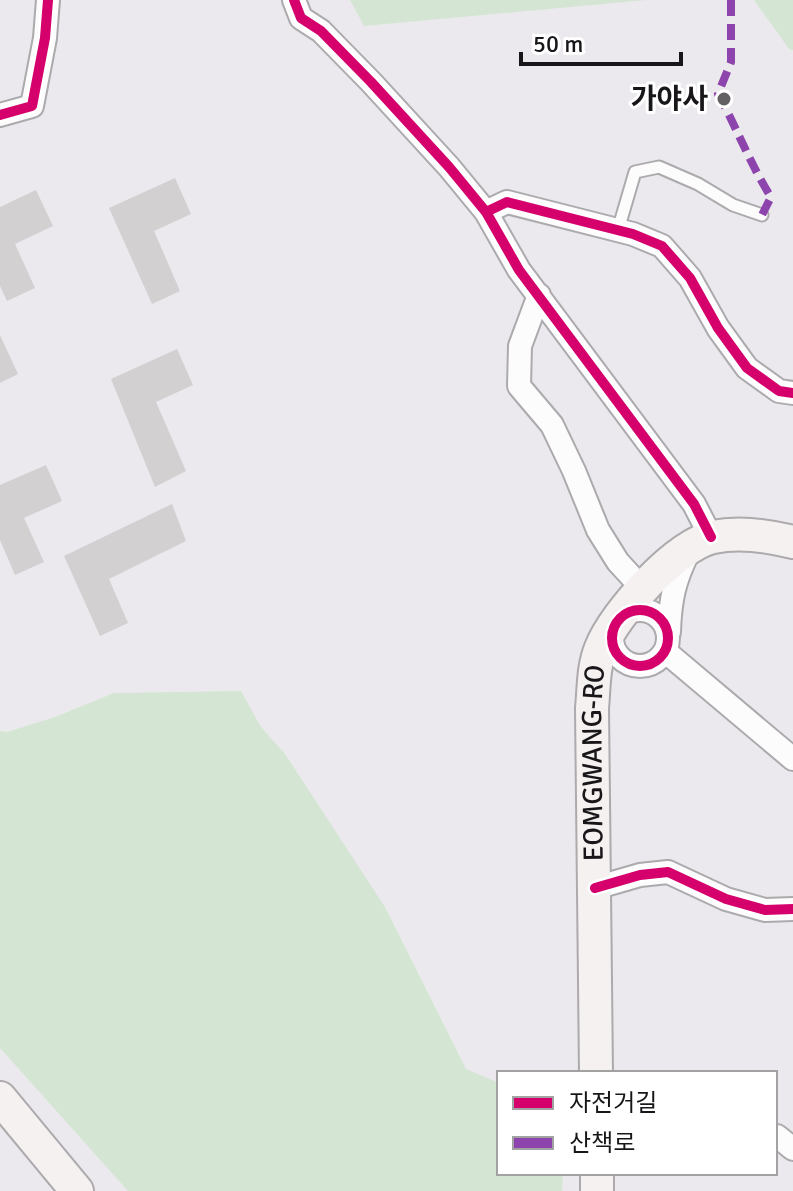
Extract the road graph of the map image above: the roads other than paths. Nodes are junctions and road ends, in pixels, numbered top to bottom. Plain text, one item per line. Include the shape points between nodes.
1 (48, 0) edge
2 (294, 0) edge
3 (0, 115) edge
4 (486, 212) junction
5 (762, 215) dead end
6 (618, 230) junction
7 (539, 295) junction
8 (793, 393) edge
9 (793, 542) edge
10 (701, 543) junction
11 (642, 588) junction
12 (616, 623) junction
13 (667, 642) junction
14 (626, 663) junction
15 (593, 696) junction
16 (793, 759) edge
17 (595, 888) junction
18 (793, 909) edge
19 (596, 1071) edge
20 (0, 1098) edge
21 (77, 1191) edge

1 - 3 street via 32,106
2 - 4 street via 301,18 371,82
4 - 6 street via 507,202
4 - 7 street
5 - 6 lane via 659,167 635,172
6 - 8 street via 662,246 690,278 747,368 779,391
7 - 10 street via 694,504
7 - 11 street via 520,346 519,386 552,425 598,530
9 - 10 main road via 740,535
10 - 11 main road, EOMGWANG-RO via 669,562
10 - 13 street via 677,575
11 - 12 main road, EOMGWANG-RO
12 - 13 street via 629,612 646,610 661,617
12 - 14 street via 615,652
12 - 15 main road, EOMGWANG-RO via 601,646
13 - 14 street via 648,666
13 - 16 street
14 - 15 street via 610,671
15 - 17 main road, EOMGWANG-RO
17 - 18 street via 668,872 726,899 765,910
17 - 19 main road, EOMGWANG-RO
20 - 21 main road

